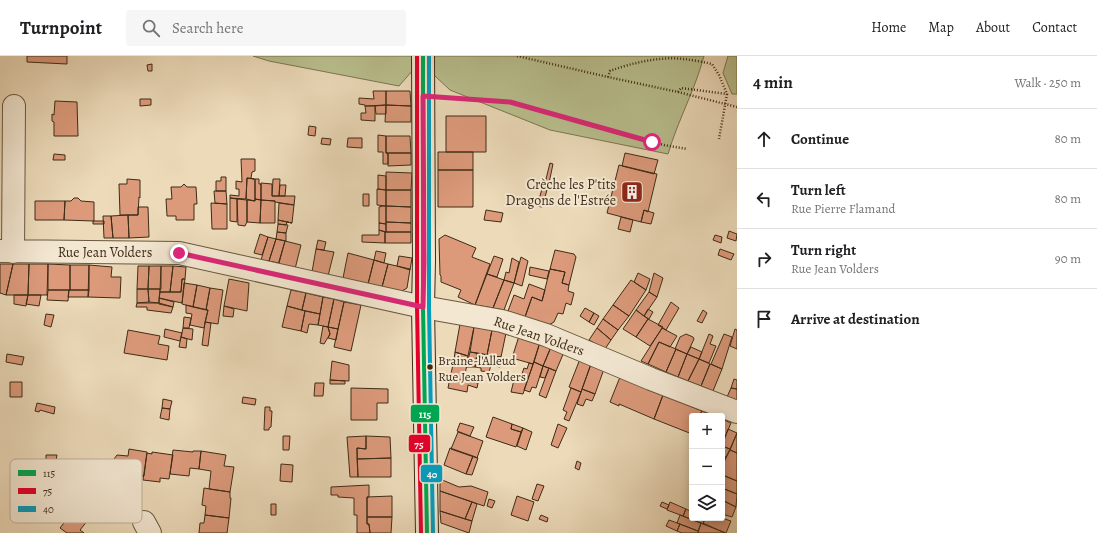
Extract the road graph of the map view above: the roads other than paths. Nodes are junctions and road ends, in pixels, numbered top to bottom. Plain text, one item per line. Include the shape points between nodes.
1 (423, 56) edge
2 (14, 106) dead end
3 (7, 252) edge
4 (423, 307) junction
5 (737, 412) edge
6 (427, 533) edge

1 - 4 street
2 - 3 street
3 - 4 street, Rue Jean Volders via 179,253
4 - 5 street, Rue Jean Volders via 502,321 546,335
4 - 6 street

